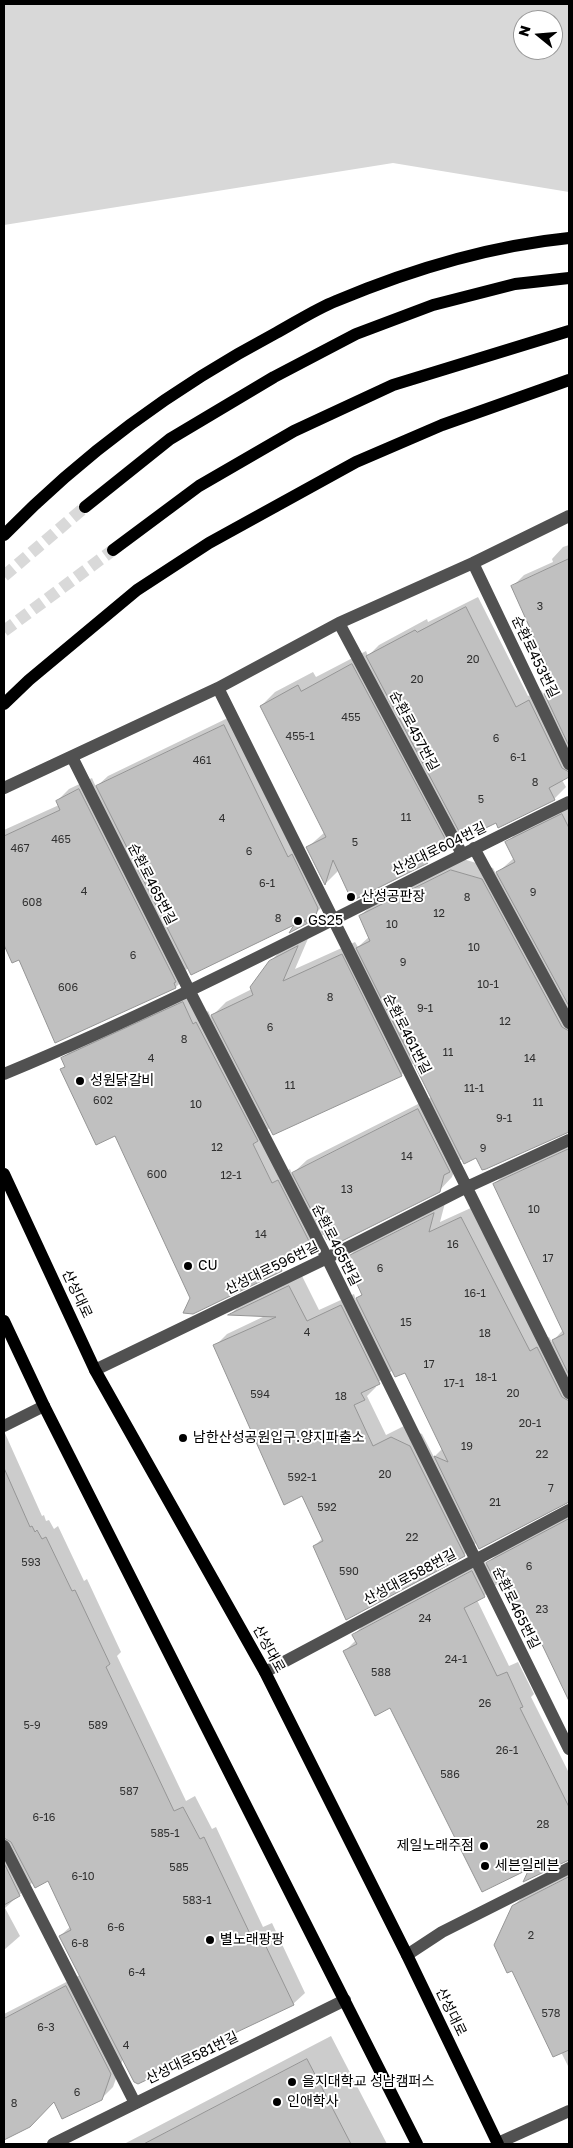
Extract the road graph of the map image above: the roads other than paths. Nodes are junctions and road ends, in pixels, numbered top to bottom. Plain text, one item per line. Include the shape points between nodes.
1 (569, 238) edge
2 (569, 278) edge
3 (569, 331) edge
4 (569, 380) edge
5 (85, 507) tunnel mouth
6 (569, 516) edge
7 (4, 535) edge
8 (113, 550) tunnel mouth
9 (473, 563) junction
10 (339, 623) junction
11 (29, 680) junction
12 (218, 688) junction
13 (4, 692) edge
14 (4, 704) edge
15 (72, 757) junction
16 (569, 764) edge
17 (4, 788) edge
18 (569, 802) edge
19 (474, 848) junction
20 (462, 854) junction
21 (332, 918) junction
22 (189, 990) junction
23 (569, 1023) edge
24 (4, 1074) edge
25 (569, 1140) edge
26 (4, 1174) edge
27 (467, 1188) junction
28 (327, 1258) junction
29 (4, 1321) edge
30 (95, 1370) junction
31 (569, 1393) edge
32 (44, 1406) junction
33 (4, 1426) edge
34 (569, 1510) edge
35 (475, 1559) junction
36 (265, 1672) junction
37 (569, 1748) edge
38 (4, 1846) edge
39 (569, 1868) edge
40 (407, 1955) junction
41 (344, 2000) junction
42 (135, 2103) junction
43 (569, 2111) edge
44 (53, 2144) edge
45 (417, 2144) edge
46 (498, 2144) edge

1 - 7 main road via 449,260 335,301 229,358 121,430 39,499
2 - 5 main road via 515,284 442,302 356,334 274,377 170,439
3 - 8 main road via 393,385 294,430 199,486
4 - 11 main road via 450,422 356,462 209,543 137,590
6 - 9 street
9 - 10 street
9 - 16 street, 순환로453번길
10 - 12 street
10 - 20 street, 순환로457번길
11 - 13 main road
11 - 14 main road
12 - 15 street
12 - 21 street, 순환로461번길
15 - 17 street
15 - 22 street, 순환로465번길
18 - 19 street, 산성대로604번길
19 - 20 street, 산성대로604번길
19 - 23 street
20 - 21 street, 산성대로604번길
21 - 22 street, 산성대로604번길
21 - 27 street, 순환로461번길
22 - 24 street, 산성대로604번길
22 - 28 street, 순환로465번길
25 - 27 street, 산성대로596번길
26 - 30 main road, 산성대로
27 - 28 street, 산성대로596번길
27 - 31 street, 순환로461번길
28 - 30 street, 산성대로596번길
28 - 35 street, 순환로465번길
29 - 32 main road
30 - 36 main road, 산성대로
32 - 33 street
32 - 41 main road
34 - 35 street, 산성대로588번길
35 - 36 street, 산성대로588번길
35 - 37 street, 순환로465번길
36 - 40 main road, 산성대로
38 - 42 street
39 - 40 street via 442,1932
40 - 46 main road, 산성대로
41 - 42 street, 산성대로581번길
41 - 45 main road
42 - 44 street, 산성대로581번길
43 - 46 street

